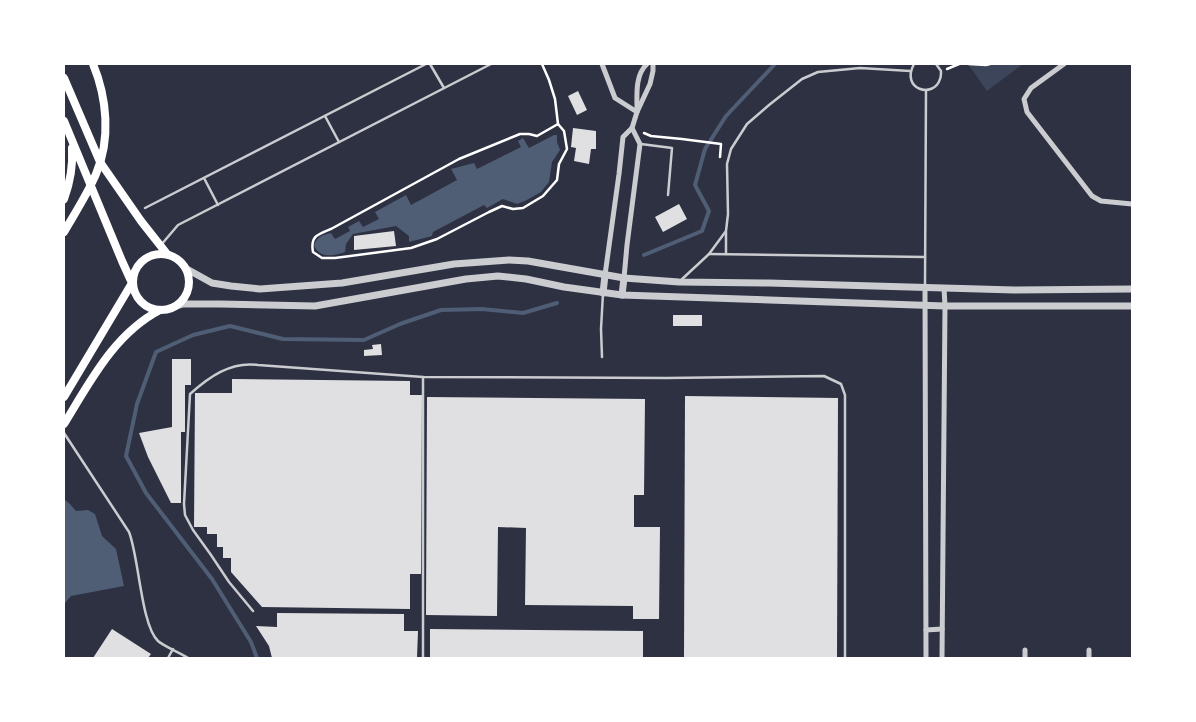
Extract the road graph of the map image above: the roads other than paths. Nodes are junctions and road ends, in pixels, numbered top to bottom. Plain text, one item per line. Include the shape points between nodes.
1 (93, 64) edge
2 (426, 64) edge
3 (430, 64) edge
4 (492, 64) edge
5 (602, 64) edge
6 (646, 64) edge
7 (653, 64) edge
8 (914, 64) edge
9 (936, 64) edge
10 (1064, 64) edge
11 (910, 71) junction
12 (64, 78) edge
13 (444, 88) junction
14 (926, 90) junction
15 (637, 112) junction
16 (325, 116) junction
17 (64, 121) edge
18 (632, 128) junction
19 (339, 142) junction
20 (72, 143) junction
21 (640, 144) junction
22 (100, 162) junction
23 (204, 178) junction
24 (91, 185) junction
25 (668, 196) dead end
26 (64, 199) edge
27 (1132, 204) edge
28 (218, 205) junction
29 (145, 208) dead end
30 (726, 230) junction
31 (64, 232) edge
32 (160, 246) junction
33 (167, 254) junction
34 (709, 254) junction
35 (726, 254) junction
36 (925, 257) junction
37 (185, 268) junction
38 (605, 275) junction
39 (624, 278) junction
40 (679, 282) junction
41 (132, 283) junction
42 (925, 288) junction
43 (944, 288) junction
44 (1132, 290) edge
45 (603, 293) junction
46 (622, 296) junction
47 (926, 305) junction
48 (945, 306) junction
49 (1132, 306) edge
50 (173, 307) junction
51 (160, 310) junction
52 (602, 357) dead end
53 (424, 377) junction
54 (64, 397) edge
55 (64, 424) edge
56 (64, 433) edge
57 (253, 611) dead end
58 (942, 629) junction
59 (926, 630) junction
60 (173, 649) junction
61 (1025, 650) dead end
62 (1089, 650) dead end
63 (168, 658) edge
64 (188, 658) edge
65 (423, 658) edge
66 (845, 658) edge
67 (926, 658) edge
68 (942, 658) edge
69 (1025, 658) edge
70 (1089, 658) edge

1 - 22 main road via 106,118
2 - 16 lane
3 - 13 lane
4 - 13 lane
5 - 15 street via 616,98
6 - 15 street via 637,81
7 - 15 street via 650,84
8 - 11 lane
9 - 14 lane via 941,71 940,82
10 - 27 street via 1030,88 1024,99 1027,112 1092,196 1101,201
11 - 14 lane via 914,86
11 - 30 lane via 860,68 818,72 802,79 747,124 731,149 727,164
12 - 22 main road
13 - 19 lane
14 - 36 lane
15 - 18 street
16 - 19 lane
16 - 23 lane
17 - 20 main road
18 - 21 street
18 - 38 street via 622,137
19 - 28 lane
20 - 24 main road
20 - 26 main road via 72,170
21 - 25 lane via 672,148
21 - 39 street
22 - 24 main road
22 - 32 main road
23 - 28 lane
23 - 29 lane
24 - 31 main road
24 - 41 main road
28 - 32 lane via 178,225
30 - 34 lane
30 - 35 lane
32 - 33 main road
33 - 37 main road
33 - 41 main road via 142,260 133,274
34 - 35 lane
34 - 40 lane
35 - 36 lane
36 - 42 lane
37 - 38 street via 212,283 260,288 342,283 454,264 509,260
37 - 50 main road via 188,290 180,303
38 - 39 street
38 - 45 street
39 - 40 street
39 - 46 street
40 - 42 street
41 - 51 main road via 142,303
41 - 54 main road
42 - 43 street
42 - 47 street
43 - 44 street
43 - 48 street
45 - 46 street
45 - 50 street via 498,276 315,306 183,304
45 - 52 lane
46 - 47 street
47 - 48 street
47 - 59 street
48 - 49 street
48 - 58 street
50 - 51 main road
51 - 55 main road via 135,326 109,353
53 - 57 lane via 247,363 214,375 190,394 185,515 200,542
53 - 65 lane
53 - 66 lane via 824,376 841,384 845,395
56 - 60 lane via 129,532 146,616 153,635
58 - 59 street
58 - 68 street
59 - 67 street
60 - 63 lane
60 - 64 lane
61 - 69 street
62 - 70 street

